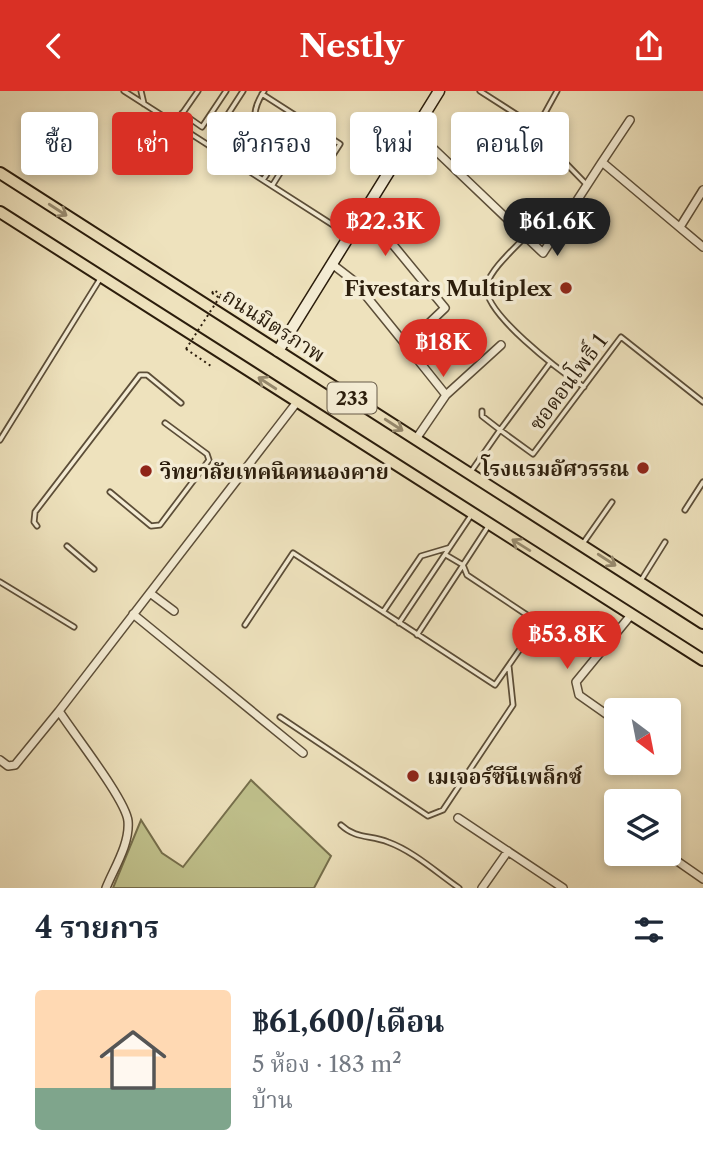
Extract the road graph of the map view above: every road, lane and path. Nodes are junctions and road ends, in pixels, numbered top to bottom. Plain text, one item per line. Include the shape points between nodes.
1 (124, 91) edge
2 (141, 91) edge
3 (198, 91) edge
4 (226, 91) edge
5 (243, 91) edge
6 (439, 91) edge
7 (480, 91) edge
8 (557, 91) edge
9 (263, 92) edge
10 (144, 104) junction
11 (156, 112) edge
12 (183, 112) edge
13 (229, 112) edge
14 (253, 112) edge
15 (293, 112) edge
16 (426, 112) edge
17 (513, 112) edge
18 (545, 112) edge
19 (631, 120) dead end
20 (193, 121) edge
21 (437, 152) edge
22 (602, 162) junction
23 (569, 166) edge
24 (0, 173) edge
25 (255, 175) edge
26 (266, 175) edge
27 (279, 175) edge
28 (387, 175) edge
29 (263, 180) junction
30 (587, 185) junction
31 (272, 186) junction
32 (703, 190) edge
33 (0, 214) edge
34 (362, 216) junction
35 (680, 227) junction
36 (349, 235) junction
37 (526, 236) junction
38 (703, 247) edge
39 (332, 264) junction
40 (102, 277) junction
41 (285, 339) junction
42 (406, 345) junction
43 (501, 345) dead end
44 (278, 351) junction
45 (550, 363) junction
46 (211, 366) dead end
47 (584, 387) junction
48 (446, 395) junction
49 (296, 402) junction
50 (703, 402) edge
51 (181, 403) dead end
52 (482, 411) dead end
53 (165, 423) dead end
54 (500, 430) junction
55 (416, 439) junction
56 (0, 440) edge
57 (470, 473) junction
58 (703, 482) edge
59 (110, 492) dead end
60 (612, 502) dead end
61 (685, 510) dead end
62 (472, 514) junction
63 (489, 525) junction
64 (37, 526) dead end
65 (665, 542) dead end
66 (582, 544) junction
67 (67, 546) dead end
68 (450, 547) junction
69 (445, 554) junction
70 (463, 565) junction
71 (94, 569) dead end
72 (0, 582) edge
73 (640, 582) junction
74 (150, 593) junction
75 (174, 611) dead end
76 (383, 612) junction
77 (134, 614) junction
78 (631, 615) junction
79 (399, 623) junction
80 (703, 623) edge
81 (245, 625) dead end
82 (74, 627) dead end
83 (417, 635) junction
84 (703, 660) edge
85 (509, 665) junction
86 (59, 711) junction
87 (604, 713) edge
88 (280, 717) dead end
89 (303, 753) dead end
90 (0, 761) edge
91 (458, 818) dead end
92 (341, 825) dead end
93 (508, 851) junction
94 (681, 864) edge
95 (703, 879) edge
96 (106, 888) edge
97 (459, 888) edge
98 (482, 888) edge
99 (563, 888) edge

1 - 10 lane
2 - 10 lane
3 - 12 lane
4 - 20 lane via 202,127
5 - 13 lane
6 - 16 street
7 - 17 lane
8 - 18 lane
9 - 14 lane
9 - 15 lane
10 - 11 lane
19 - 22 street
21 - 37 street
22 - 30 street
22 - 35 street
23 - 30 lane
24 -> 44 main road, ถนนมิตรภาพ / 233
25 - 29 lane
26 - 29 lane
27 - 31 lane
28 - 34 street
29 - 31 lane
30 - 37 street via 543,253
31 - 36 lane
32 - 35 street
33 - 40 main road, 233
34 - 36 street
34 - 42 street via 394,246 445,308
35 - 38 street
36 - 39 street
37 - 45 lane via 487,283 486,293 491,304
39 - 41 street
39 - 42 street via 354,281
49 -> 40 main road, 233
40 - 56 lane
41 - 44 street
41 - 46 path, bridge via 212,293 214,290 221,295 186,349
42 - 48 street
43 - 48 street
44 -> 55 main road, ถนนมิตรภาพ / 233
45 - 47 lane
45 - 54 lane
47 - 50 lane, ซอดอนโพธิ์ 1 via 621,337
47 - 54 lane, ซอดอนโพธิ์ 1 via 533,454
48 - 55 street
49 - 62 main road, 233
49 - 74 street
51 - 64 lane via 140,375 35,512
52 - 54 lane
53 - 59 lane via 209,460 160,525 151,526
54 - 57 lane, ซอดอนโพธิ์ 1
55 - 57 main road, ถนนมิตรภาพ / 233
57 - 66 main road, ถนนมิตรภาพ / 233
58 - 61 lane
60 - 66 lane
62 - 63 main road, 233
62 - 68 lane
63 - 70 lane
78 -> 63 main road, 233
65 - 73 lane
66 -> 73 main road, ถนนมิตรภาพ / 233
67 - 71 lane
68 - 69 lane
68 - 76 lane via 421,556
69 - 70 lane
69 - 79 lane
70 - 83 lane
70 - 85 lane via 467,575 530,617 534,629
72 - 82 lane
73 - 80 main road, ถนนมิตรภาพ / 233
74 - 75 street
74 - 77 street
76 - 79 lane
76 - 81 lane via 293,553
77 - 86 street
77 - 89 street
78 - 84 main road, 233
78 - 87 street via 576,683 579,695
79 - 83 lane
83 - 85 lane via 495,685
85 - 88 lane via 513,705 443,810 428,816
86 - 90 street via 15,765
86 - 96 street via 126,812 125,840
91 - 93 street
92 - 97 lane via 356,836 397,846
93 - 98 street
93 - 99 street
94 - 95 street

